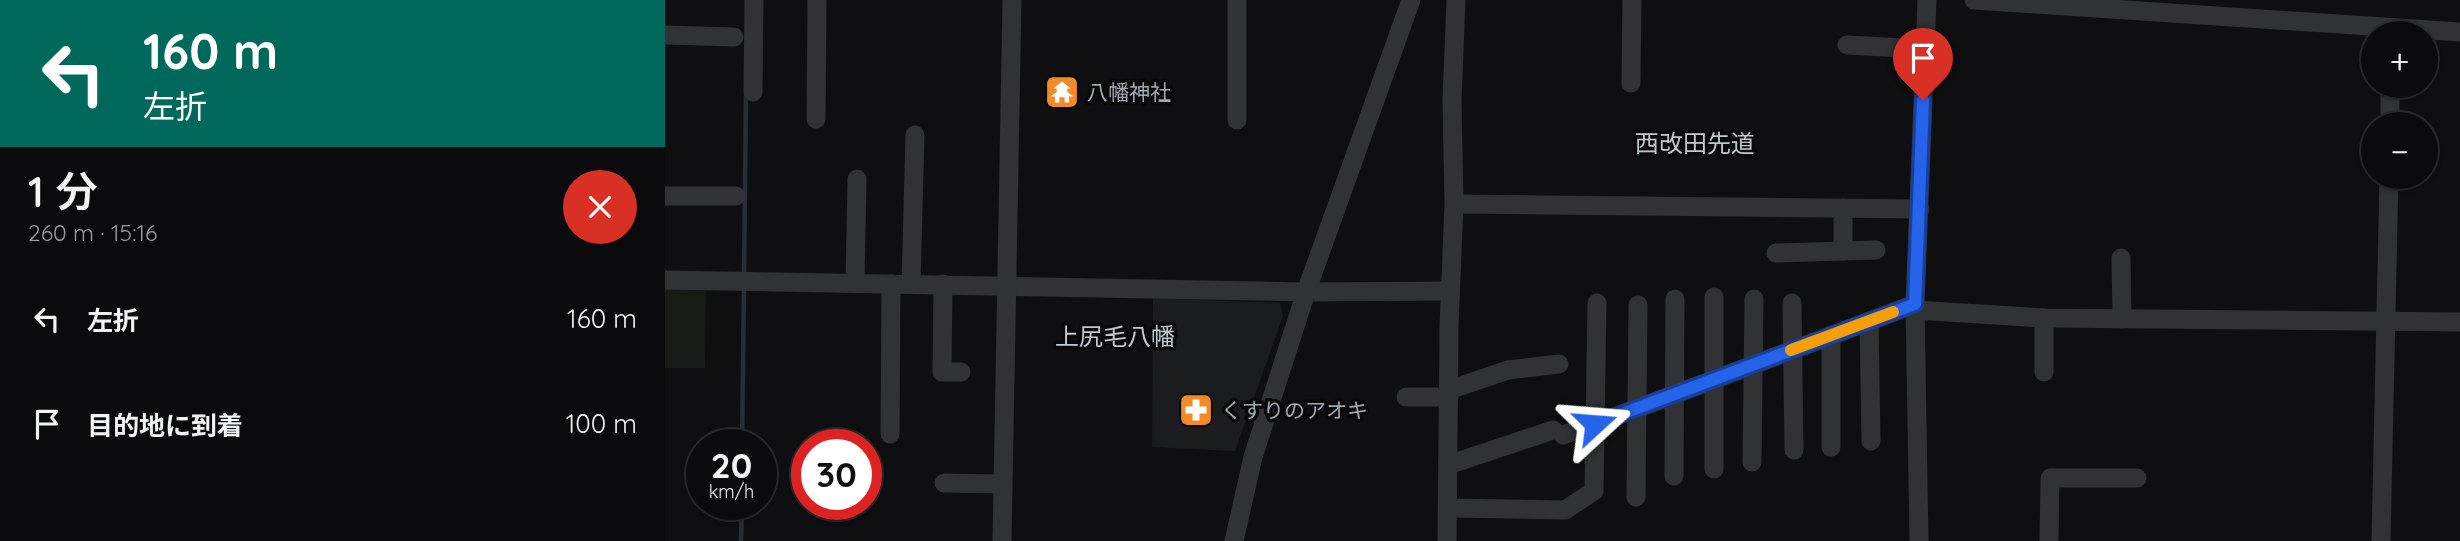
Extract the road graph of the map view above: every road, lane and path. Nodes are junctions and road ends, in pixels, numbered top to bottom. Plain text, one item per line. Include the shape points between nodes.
1 (754, 0) edge
2 (817, 0) edge
3 (1012, 0) edge
4 (1237, 0) edge
5 (1411, 0) edge
6 (1456, 0) edge
7 (1632, 0) edge
8 (1927, 0) edge
9 (1974, 0) edge
10 (2361, 29) edge
11 (2438, 32) edge
12 (2460, 32) edge
13 (665, 35) edge
14 (734, 37) dead end
15 (1847, 46) dead end
16 (1924, 50) junction
17 (1632, 83) dead end
18 (753, 92) dead end
19 (816, 119) dead end
20 (1237, 120) dead end
21 (915, 135) dead end
22 (857, 179) dead end
23 (2389, 189) edge
24 (665, 195) edge
25 (736, 196) dead end
26 (1454, 204) junction
27 (1843, 208) junction
28 (1920, 209) junction
29 (1876, 250) dead end
30 (1843, 251) junction
31 (1776, 253) dead end
32 (2121, 258) dead end
33 (665, 280) edge
34 (855, 284) junction
35 (891, 284) junction
36 (911, 284) junction
37 (943, 285) junction
38 (1007, 286) junction
39 (1450, 291) junction
40 (1306, 292) junction
41 (1714, 296) dead end
42 (1675, 299) dead end
43 (1753, 299) dead end
44 (1597, 303) dead end
45 (1792, 303) dead end
46 (1638, 305) dead end
47 (1915, 307) junction
48 (2043, 318) junction
49 (2122, 319) junction
50 (1869, 321) junction
51 (2387, 321) junction
52 (2460, 322) edge
53 (1831, 335) junction
54 (1793, 349) junction
55 (1559, 364) dead end
56 (1753, 364) junction
57 (961, 372) dead end
58 (2044, 372) dead end
59 (1714, 379) junction
60 (1449, 393) junction
61 (1674, 393) junction
62 (1406, 397) dead end
63 (1636, 409) junction
64 (1595, 424) junction
65 (890, 434) dead end
66 (1871, 441) dead end
67 (1831, 447) dead end
68 (1794, 450) dead end
69 (1752, 462) dead end
70 (1448, 465) junction
71 (1714, 470) dead end
72 (1674, 476) dead end
73 (2137, 478) dead end
74 (944, 484) dead end
75 (1002, 484) junction
76 (1636, 497) dead end
77 (1448, 508) junction
78 (1002, 541) edge
79 (1234, 541) edge
80 (1447, 541) edge
81 (1919, 541) edge
82 (2049, 541) edge
83 (2381, 541) edge

1 - 18 street
2 - 19 street
3 - 38 street
4 - 20 street
5 - 40 street
6 - 26 street
7 - 17 street
8 - 16 street
9 - 10 street
11 - 12 street
13 - 14 street
15 - 16 street
16 - 28 street
21 - 36 street
22 - 34 street
23 - 51 street
24 - 25 street
26 - 27 street
26 - 39 street
27 - 28 street
27 - 30 street
28 - 47 street
29 - 30 street
30 - 31 street
32 - 49 street
33 - 34 street
34 - 35 street
35 - 36 street
35 - 65 street
36 - 37 street
37 - 38 street
37 - 57 street via 942,372
38 - 40 street
38 - 75 street
39 - 40 street
39 - 60 street
40 - 79 street via 1253,457
41 - 59 street
42 - 61 street
43 - 56 street
44 - 64 street
45 - 54 street
46 - 63 street
47 - 48 street
47 - 50 street
47 - 81 street
48 - 49 street
48 - 58 street
49 - 51 street
50 - 53 street
50 - 66 street
51 - 52 street
51 - 83 street
53 - 54 street
53 - 67 street
54 - 56 street
54 - 68 street
55 - 60 street via 1508,370
56 - 59 street
56 - 69 street
59 - 61 street
59 - 71 street
60 - 62 street
60 - 70 street
61 - 63 street
61 - 72 street
63 - 64 street
63 - 76 street
64 - 70 street
64 - 77 street via 1594,491 1565,510
70 - 77 street
73 - 82 street via 2050,478
74 - 75 street
75 - 78 street
77 - 80 street

